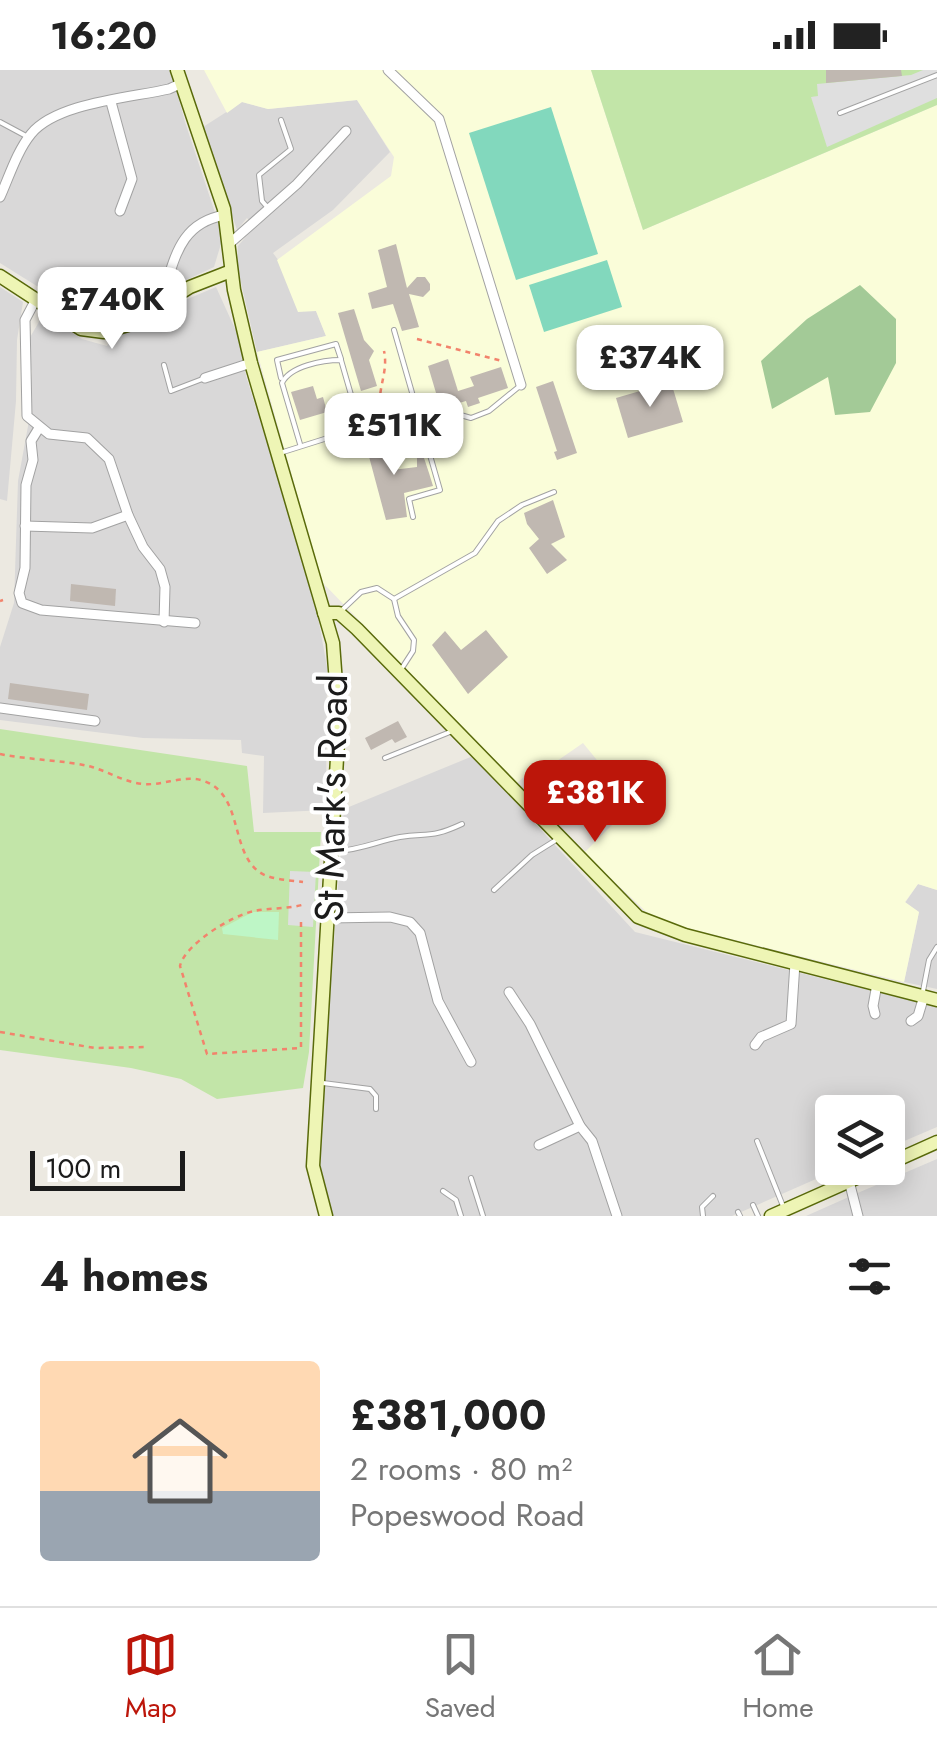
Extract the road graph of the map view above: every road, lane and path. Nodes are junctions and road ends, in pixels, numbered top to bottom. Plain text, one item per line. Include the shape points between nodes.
1 (388, 70) edge
2 (937, 75) edge
3 (180, 76) edge
4 (112, 102) junction
5 (840, 113) dead end
6 (281, 120) dead end
7 (0, 122) edge
8 (346, 131) dead end
9 (28, 137) junction
10 (0, 197) edge
11 (269, 209) junction
12 (120, 211) dead end
13 (225, 215) junction
14 (229, 244) junction
15 (231, 271) junction
16 (0, 276) edge
17 (35, 301) junction
18 (164, 305) junction
19 (394, 330) dead end
20 (417, 339) dead end
21 (384, 351) dead end
22 (342, 362) junction
23 (251, 363) junction
24 (164, 365) dead end
25 (518, 368) junction
26 (205, 378) joint
27 (282, 383) junction
28 (521, 386) joint
29 (418, 409) junction
30 (384, 419) junction
31 (360, 426) junction
32 (38, 428) junction
33 (300, 446) junction
34 (279, 454) junction
35 (554, 492) dead end
36 (128, 515) junction
37 (413, 518) dead end
38 (26, 526) junction
39 (394, 599) junction
40 (324, 613) junction
41 (339, 613) junction
42 (164, 622) junction
43 (195, 623) dead end
44 (400, 672) junction
45 (0, 708) edge
46 (95, 721) dead end
47 (456, 730) junction
48 (0, 754) edge
49 (385, 758) dead end
50 (462, 824) dead end
51 (560, 838) junction
52 (332, 851) junction
53 (302, 882) dead end
54 (494, 890) dead end
55 (302, 905) dead end
56 (329, 918) junction
57 (301, 922) dead end
58 (937, 948) edge
59 (795, 963) junction
60 (877, 984) junction
61 (509, 992) dead end
62 (928, 998) edge
63 (875, 1014) dead end
64 (910, 1021) dead end
65 (0, 1032) edge
66 (755, 1045) dead end
67 (146, 1046) dead end
68 (471, 1062) dead end
69 (318, 1082) junction
70 (376, 1109) dead end
71 (580, 1126) junction
72 (757, 1141) dead end
73 (937, 1142) edge
74 (539, 1144) dead end
75 (905, 1156) edge
76 (471, 1178) dead end
77 (838, 1185) edge
78 (841, 1185) edge
79 (443, 1191) dead end
80 (713, 1196) dead end
81 (753, 1205) dead end
82 (785, 1210) junction
83 (326, 1216) edge
84 (461, 1216) edge
85 (483, 1216) edge
86 (617, 1216) edge
87 (703, 1216) edge
88 (758, 1216) edge
89 (771, 1216) edge
90 (858, 1216) edge

1 - 25 street via 438,119
2 - 5 lane
3 - 4 street
3 - 13 street, St Mark's Road
4 - 9 street via 63,110
4 - 12 street via 132,179
6 - 11 lane via 291,149 259,175
7 - 9 lane
8 - 11 street
9 - 10 street
11 - 14 street
13 - 14 street, St Mark's Road
13 - 18 street via 200,222 182,243
14 - 15 street, St Mark's Road
15 - 18 street
15 - 23 street, St Mark's Road
16 - 17 street
17 - 18 street via 90,331 115,330
17 - 32 street via 25,320 25,405
19 - 29 lane
20 - 25 path
21 - 30 path via 386,374 378,392
22 - 27 lane via 294,371
22 - 27 lane via 336,344 277,360
22 - 31 lane
23 - 26 street
23 - 34 street, St Mark's Road
24 - 26 lane via 172,390
25 - 28 street
27 - 33 lane
28 - 29 lane via 472,418
29 - 30 lane
29 - 37 lane via 440,490 409,498
30 - 31 lane
31 - 33 lane
32 - 36 street via 87,438 109,459
32 - 38 street via 31,442
33 - 34 lane
34 - 40 street, St Mark's Road
35 - 39 lane via 522,504 498,521 475,553
36 - 38 street via 92,528
36 - 42 street via 160,569
38 - 42 street via 19,594 28,608
39 - 41 lane via 377,588
39 - 44 lane via 414,640
40 - 41 street
40 - 52 street, St Mark's Road via 338,694
41 - 44 street
42 - 43 street
44 - 47 street
45 - 46 street
47 - 49 lane
47 - 51 street
48 - 53 path via 91,767 144,784 204,781 230,807 245,855 258,872
50 - 52 lane via 436,836
51 - 54 lane
51 - 59 street via 646,922
52 - 56 street, St Mark's Road
55 - 57 path via 252,911 204,935 182,956 207,1054 301,1048
56 - 68 street via 410,922 420,934 438,1002
56 - 69 street, St Mark's Road
58 - 62 lane
59 - 60 street
59 - 66 street via 790,1024
60 - 62 street
60 - 63 street
61 - 71 street
62 - 64 street
65 - 67 path via 95,1048
69 - 70 lane via 370,1088
69 - 83 street, St Mark's Road via 313,1166
71 - 74 street
71 - 86 street via 592,1141
72 - 82 lane
73 - 75 street
76 - 85 lane
77 - 82 street
78 - 90 street
79 - 84 lane via 456,1200
80 - 87 lane
81 - 88 lane
82 - 89 street

